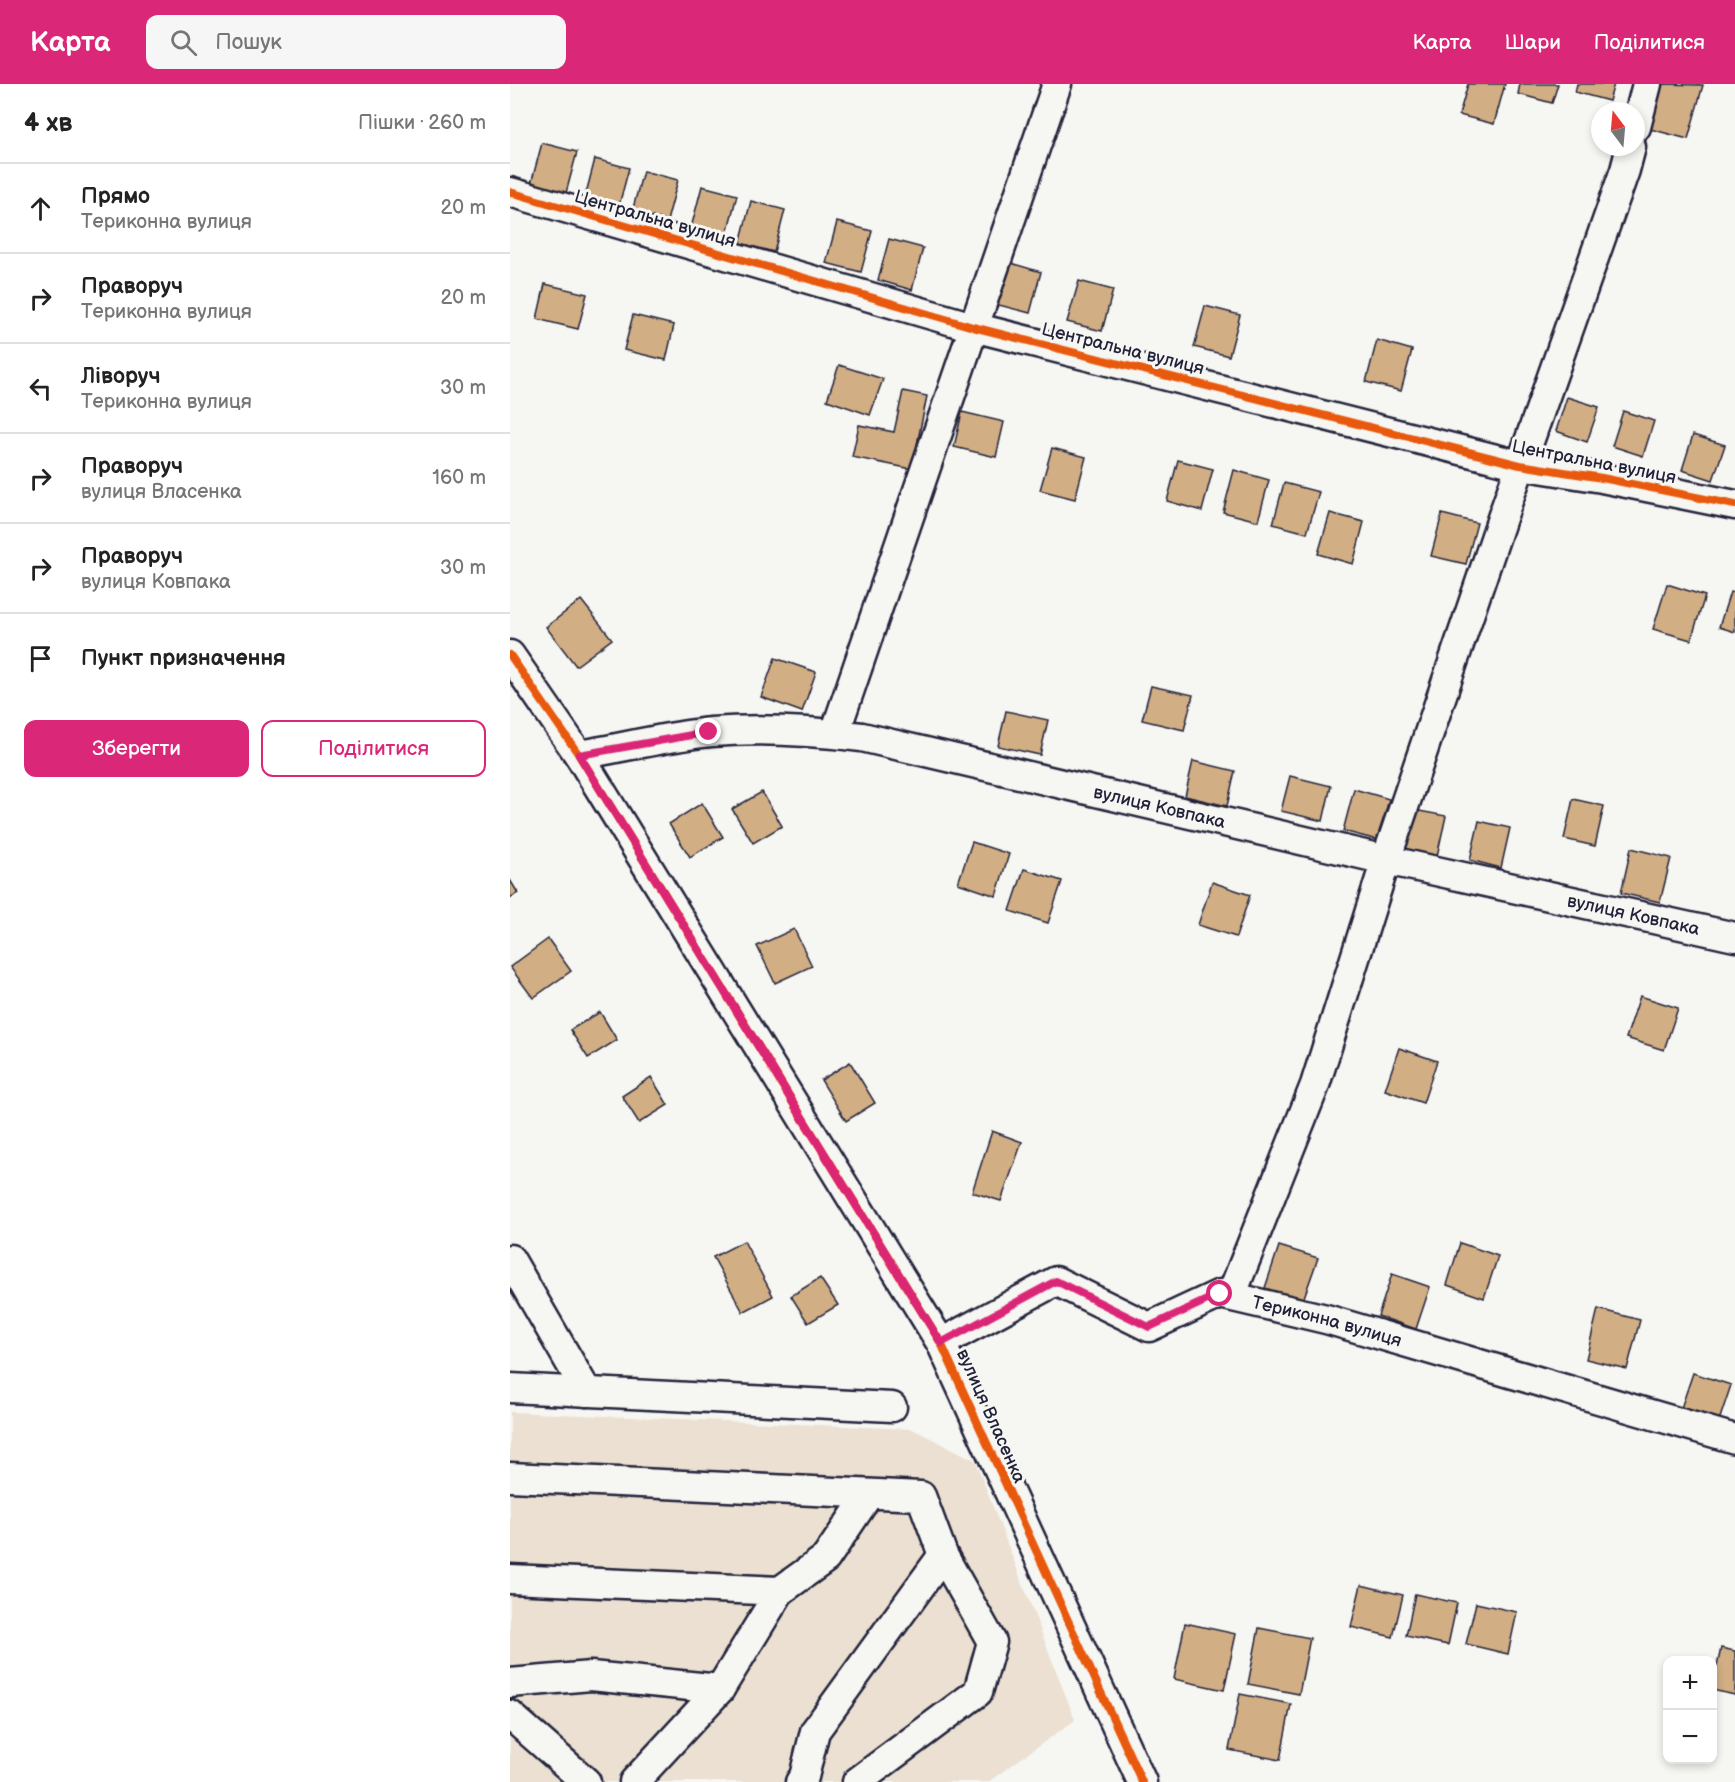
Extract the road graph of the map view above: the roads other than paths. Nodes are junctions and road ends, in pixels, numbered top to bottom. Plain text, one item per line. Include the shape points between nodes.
1 (1057, 84) edge
2 (1647, 84) edge
3 (1642, 102) edge
4 (1629, 156) edge
5 (510, 192) edge
6 (973, 327) junction
7 (1520, 465) junction
8 (1735, 505) edge
9 (510, 655) edge
10 (835, 734) junction
11 (579, 755) junction
12 (1386, 860) junction
13 (1735, 937) edge
14 (510, 1259) edge
15 (1231, 1296) junction
16 (941, 1343) junction
17 (510, 1388) edge
18 (587, 1392) junction
19 (892, 1407) dead end
20 (1735, 1439) edge
21 (510, 1477) edge
22 (869, 1494) junction
23 (943, 1555) junction
24 (510, 1579) edge
25 (780, 1591) junction
26 (510, 1683) edge
27 (720, 1689) junction
28 (510, 1715) edge
29 (810, 1780) edge
30 (586, 1782) edge
31 (634, 1782) edge
32 (857, 1782) edge
33 (1142, 1782) edge

1 - 6 street
2 - 3 street
4 - 7 street
5 - 6 street, Центральна вулиця
6 - 7 street, Центральна вулиця
6 - 10 street
7 - 8 street, Центральна вулиця
7 - 12 street
9 - 11 street, вулиця Власенка
10 - 11 street, вулиця Ковпака via 773,730 709,732
10 - 12 street, вулиця Ковпака via 862,737
11 - 16 street, вулиця Власенка
12 - 13 street, вулиця Ковпака
12 - 15 street via 1315,1085
14 - 18 street
15 - 16 street, Териконна вулиця via 1220,1294 1149,1327 1056,1281
15 - 20 street, Териконна вулиця via 1338,1322
16 - 33 street, вулиця Власенка
17 - 18 street
18 - 19 street
21 - 22 street
22 - 23 street via 921,1496
22 - 25 street via 826,1558
23 - 29 street via 815,1731
23 - 32 street via 992,1642 978,1692
24 - 25 street
25 - 27 street
26 - 27 street via 591,1676
27 - 31 street
28 - 30 street

